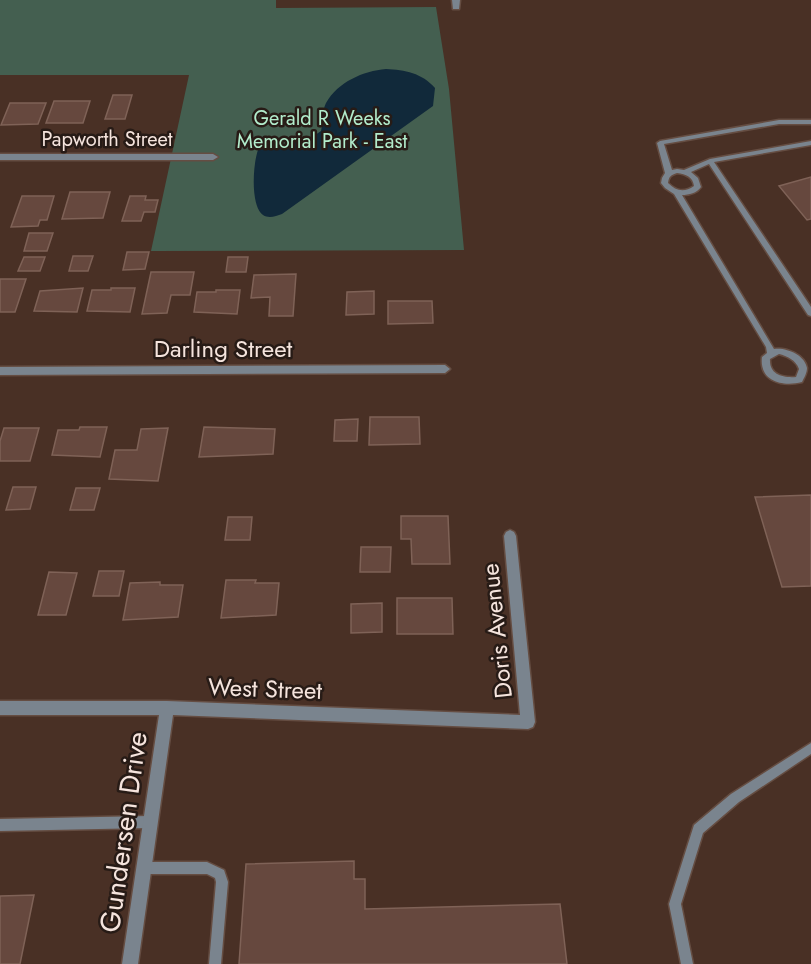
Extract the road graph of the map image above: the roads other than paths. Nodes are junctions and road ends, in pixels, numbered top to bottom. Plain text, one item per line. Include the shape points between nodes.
1 (811, 122) edge
2 (811, 143) edge
3 (0, 157) edge
4 (213, 157) dead end
5 (710, 161) junction
6 (685, 172) junction
7 (669, 173) junction
8 (676, 193) junction
9 (811, 313) edge
10 (771, 353) junction
11 (808, 368) edge
12 (445, 369) dead end
13 (0, 371) edge
14 (510, 536) dead end
15 (0, 708) edge
16 (167, 708) junction
17 (528, 722) joint
18 (811, 748) edge
19 (149, 822) junction
20 (0, 825) edge
21 (143, 868) junction
22 (130, 964) edge
23 (215, 964) edge
24 (687, 964) edge

1 - 7 lane via 779,122 660,143
2 - 5 lane
3 - 4 street, Papworth Street
5 - 6 lane
5 - 9 lane
6 - 7 lane
6 - 8 lane via 698,181 698,187 693,192
7 - 8 lane via 664,183
8 - 10 lane
10 - 11 lane via 787,352
10 - 11 lane via 764,364 773,377 782,381 799,380
12 - 13 street, Darling Street
14 - 17 street, Doris Avenue
15 - 16 street, West Street
16 - 17 street, West Street
16 - 19 street, Gundersen Drive
18 - 24 lane via 735,798 698,829 675,904
19 - 20 lane
19 - 21 street, Gundersen Drive
21 - 22 street, Gundersen Drive
21 - 23 lane via 207,868 220,874

